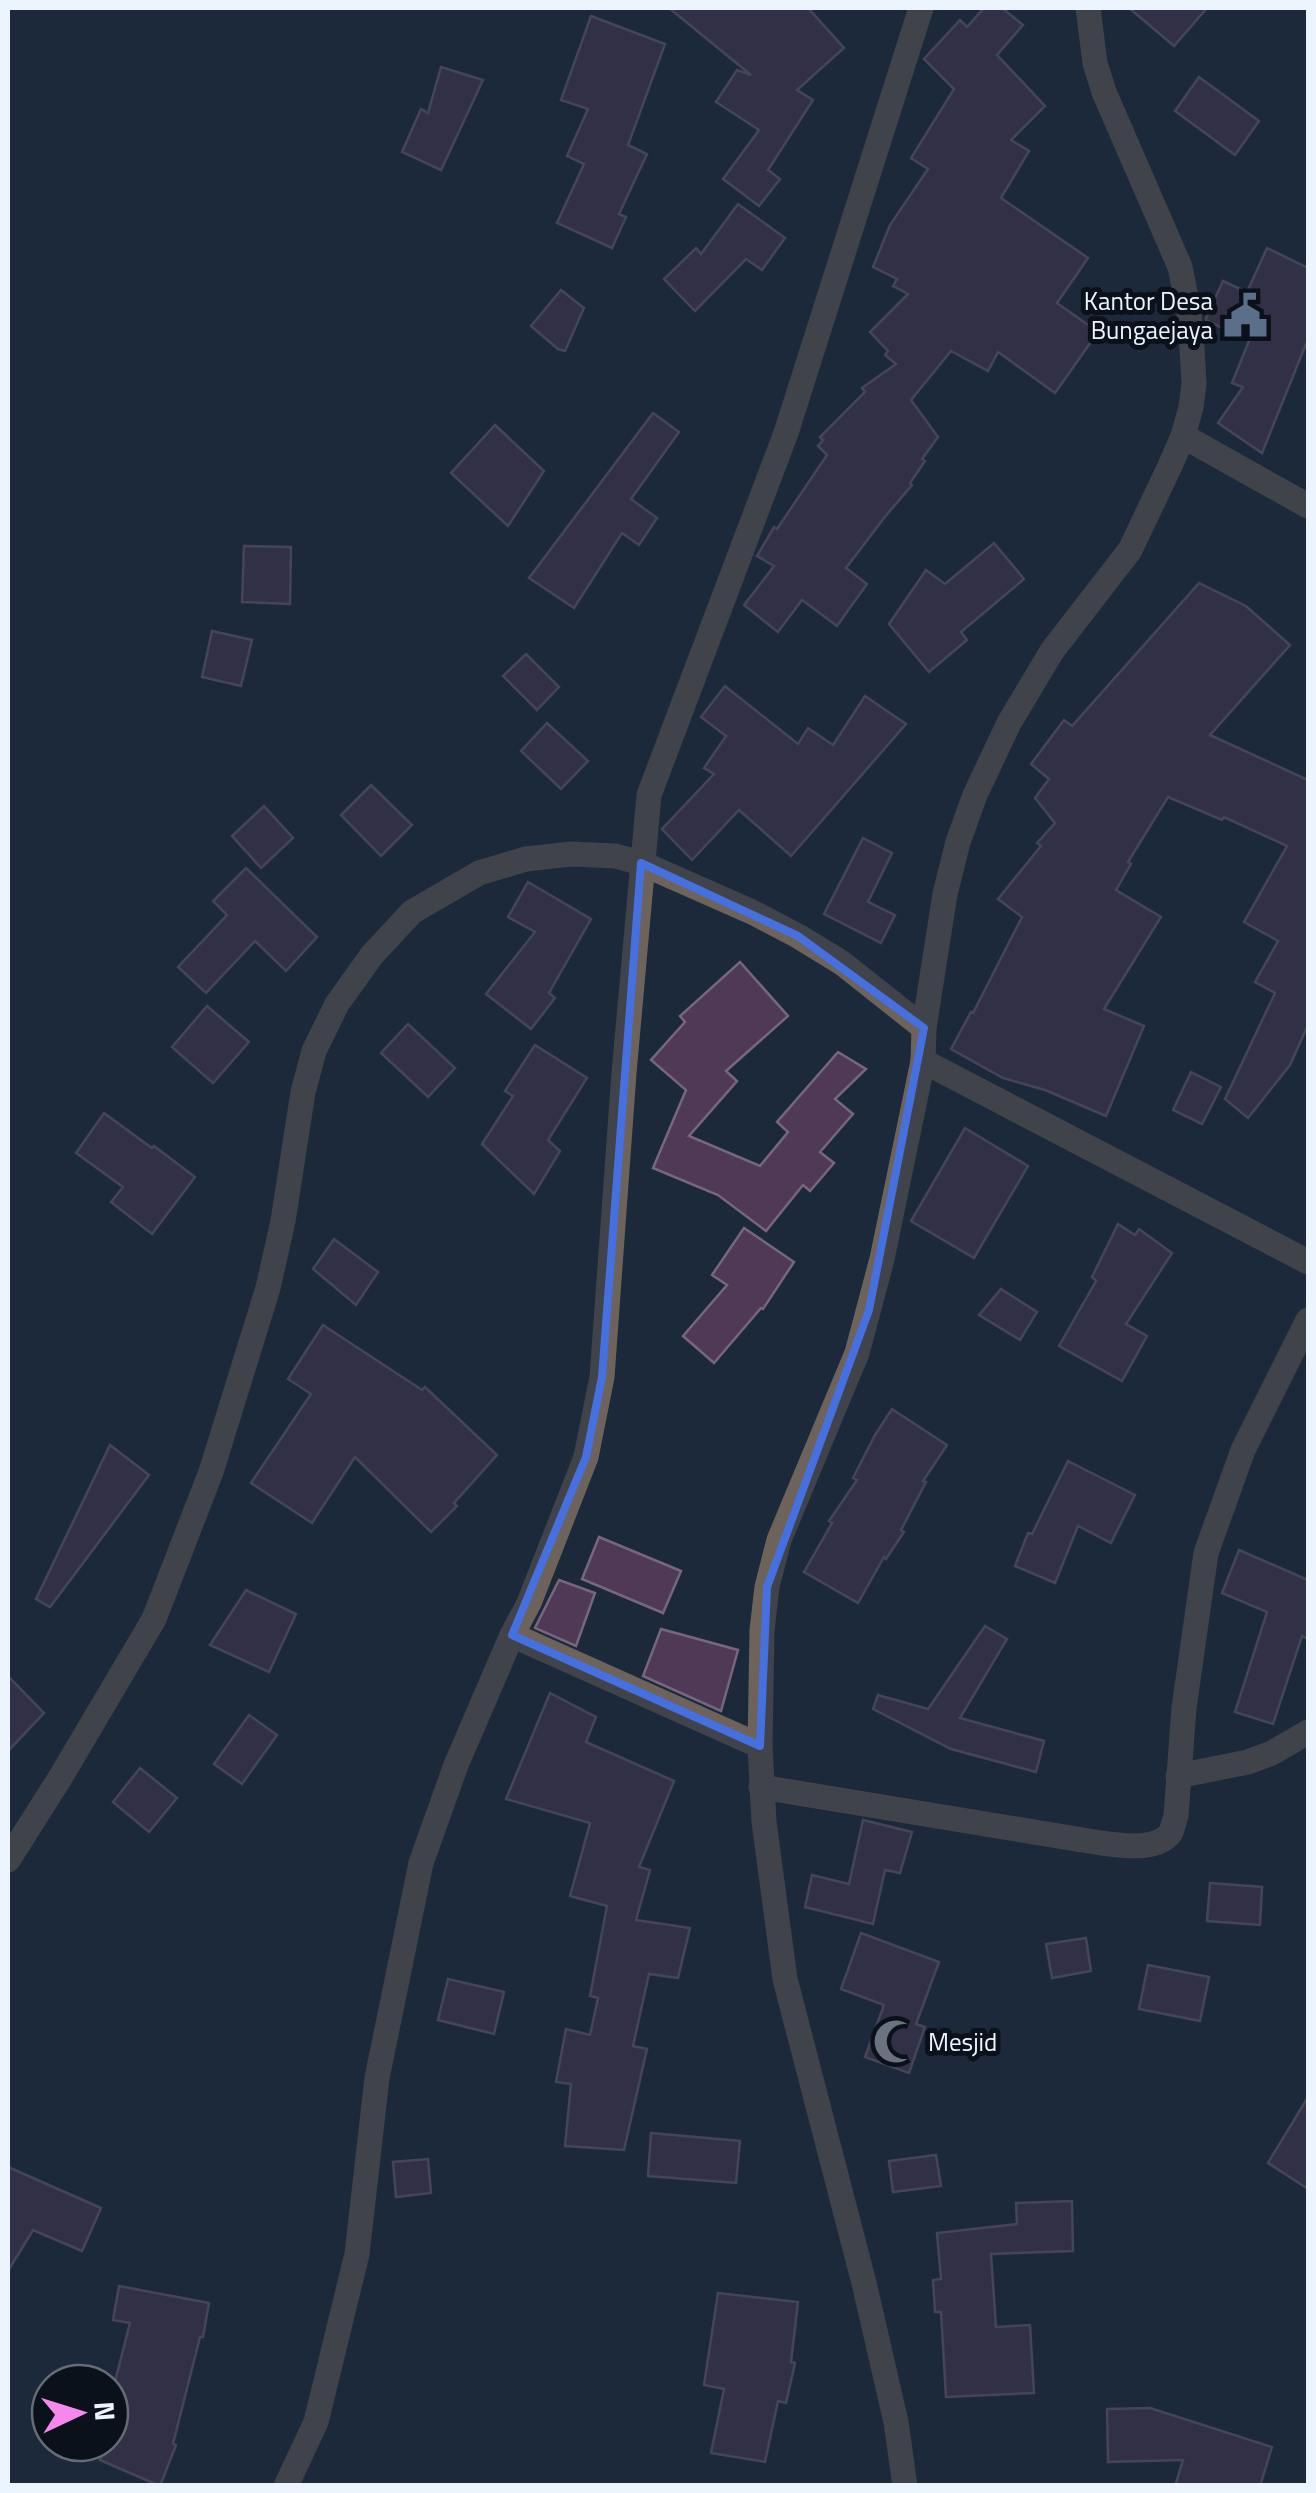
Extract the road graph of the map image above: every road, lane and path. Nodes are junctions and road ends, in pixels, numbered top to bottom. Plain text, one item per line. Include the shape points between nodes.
1 (920, 8) edge
2 (1088, 8) edge
3 (1182, 436) junction
4 (1308, 506) edge
5 (641, 863) junction
6 (924, 1028) junction
7 (923, 1061) junction
8 (1308, 1262) edge
9 (1308, 1320) edge
10 (512, 1635) junction
11 (1308, 1732) edge
12 (760, 1746) junction
13 (1178, 1776) junction
14 (761, 1787) junction
15 (8, 1860) edge
16 (286, 2486) edge
17 (906, 2486) edge

1 - 5 street via 786,433 649,795
2 - 3 street via 1104,92 1180,267 1194,384
3 - 4 street
3 - 6 street via 1130,550 1052,651 975,795 944,894
5 - 6 street via 798,936
5 - 10 street via 602,1377 586,1457
5 - 15 street via 570,854 480,873 412,912 337,1004 314,1051 268,1288 211,1472 154,1620
6 - 7 street
7 - 8 street
7 - 12 street via 856,1353 779,1540 767,1587
9 - 13 street via 1243,1450 1206,1553
10 - 12 street
10 - 16 street via 421,1863 377,2078 356,2254 316,2422
11 - 13 street via 1248,1762
12 - 14 street
13 - 14 street via 1172,1831 1161,1841 1125,1845
14 - 17 street via 785,1979 864,2283

